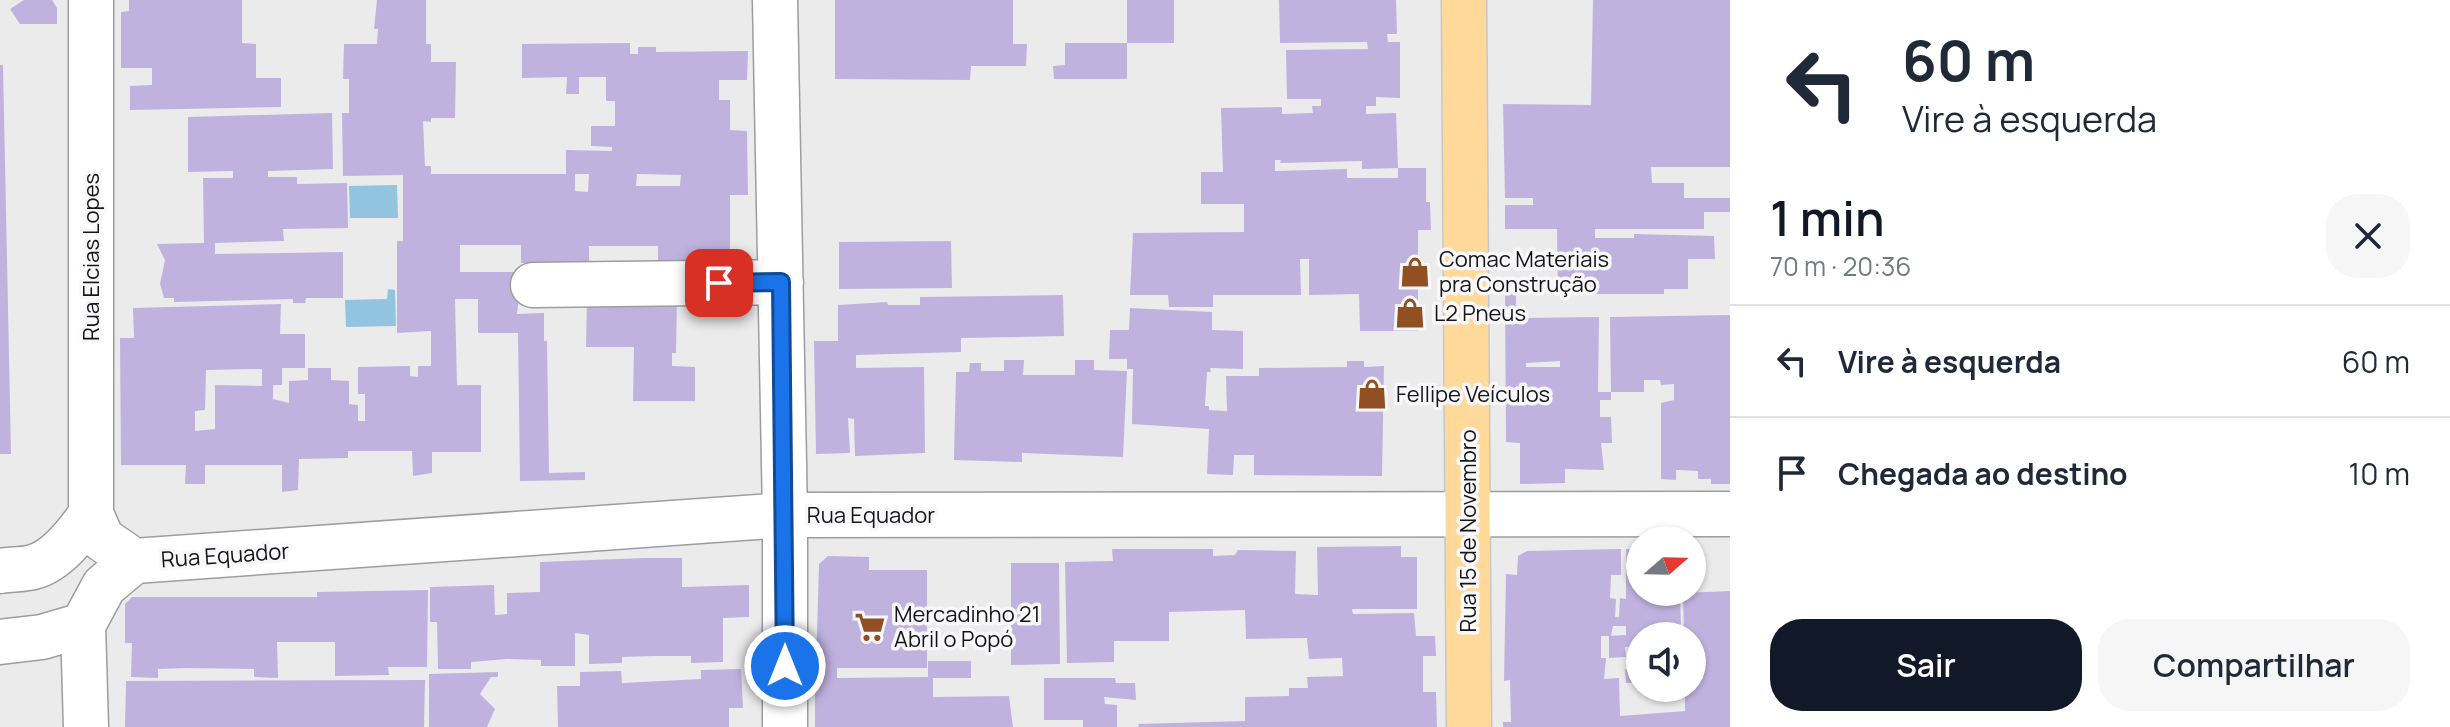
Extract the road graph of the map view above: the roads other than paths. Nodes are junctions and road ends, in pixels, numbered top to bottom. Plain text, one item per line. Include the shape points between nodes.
1 (91, 0) edge
2 (775, 0) edge
3 (1464, 0) edge
4 (781, 282) junction
5 (533, 285) dead end
6 (91, 514) junction
7 (1468, 514) junction
8 (1730, 514) edge
9 (785, 515) junction
10 (134, 561) junction
11 (0, 571) edge
12 (83, 625) junction
13 (0, 642) edge
14 (86, 727) edge
15 (785, 727) edge
16 (1469, 727) edge

1 - 6 street, Rua Elcias Lopes
2 - 4 street
3 - 7 main road, Rua 15 de Novembro
4 - 5 street
4 - 9 street
6 - 10 street via 102,539
6 - 11 street via 50,558 35,567
7 - 8 street, Rua Equador
7 - 9 street, Rua Equador
7 - 16 main road, Rua 15 de Novembro
9 - 10 street, Rua Equador
9 - 15 street
10 - 12 street, Rua Equador via 104,586
12 - 13 street
12 - 14 street

